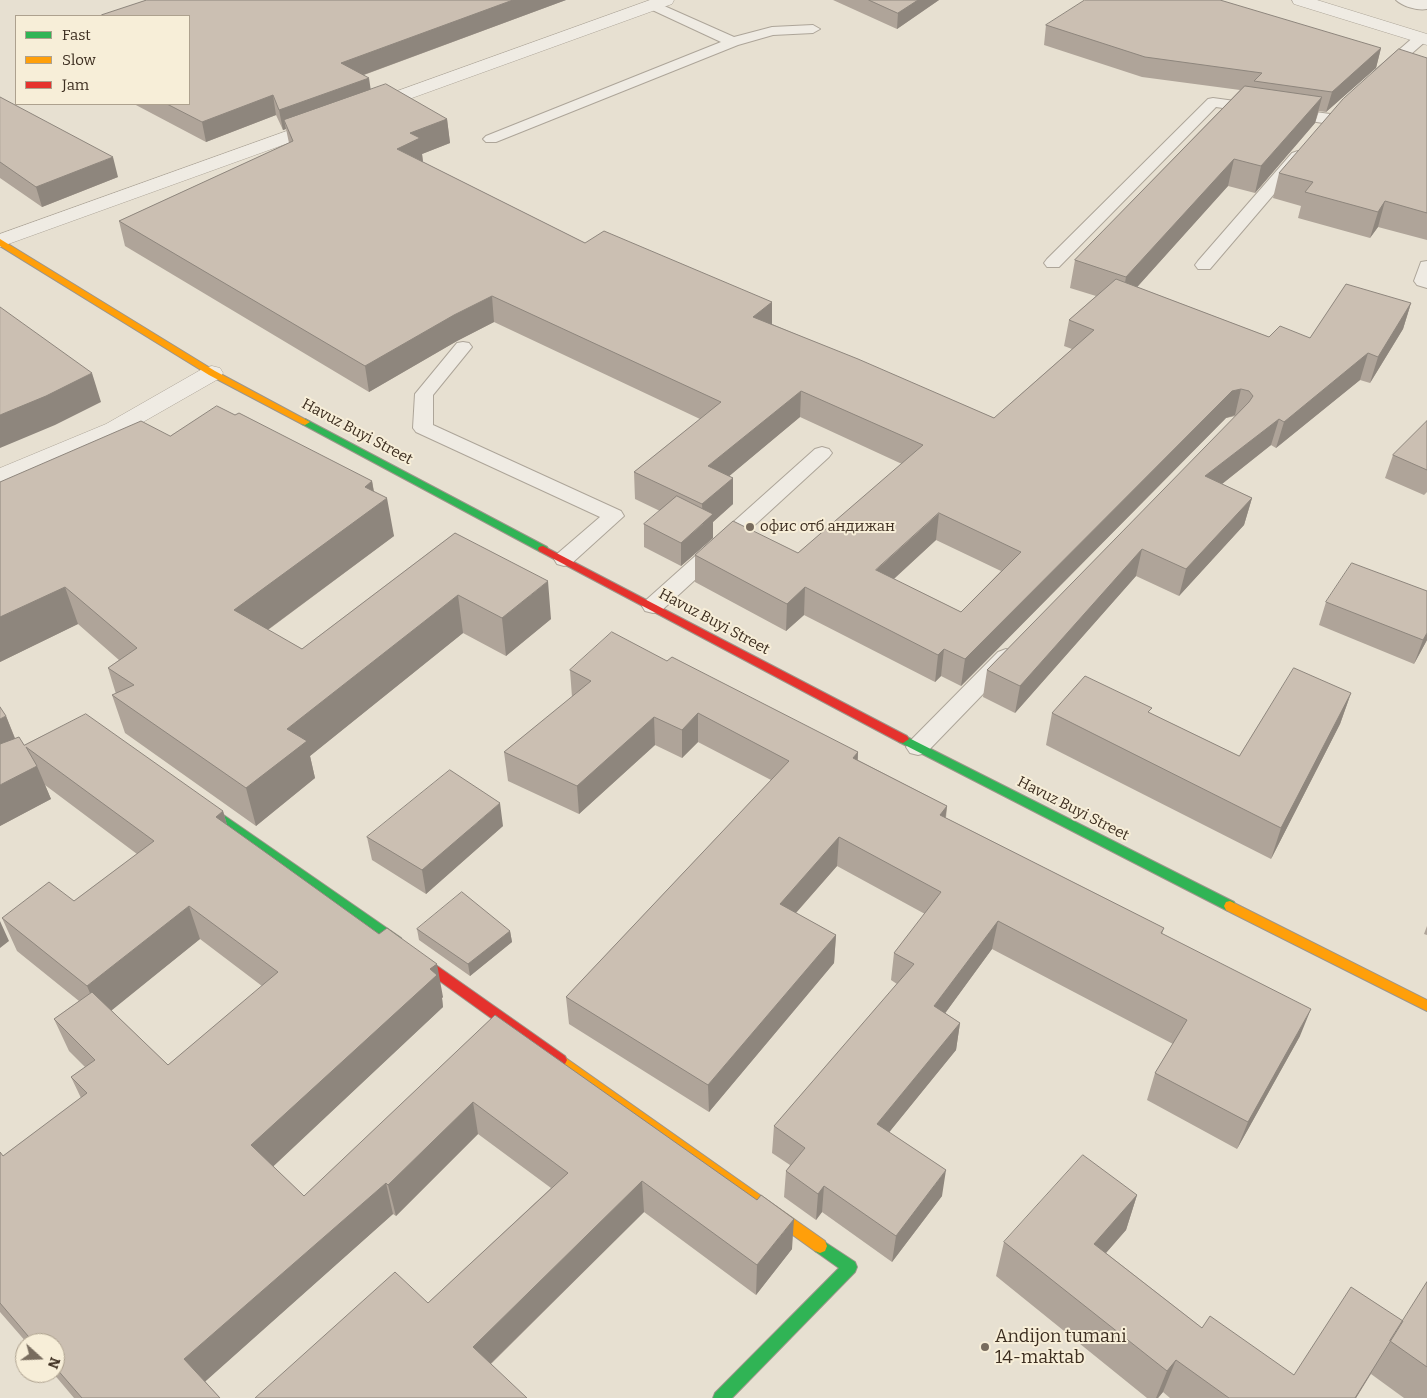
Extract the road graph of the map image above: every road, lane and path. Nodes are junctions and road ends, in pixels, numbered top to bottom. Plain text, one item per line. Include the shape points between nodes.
1 (1300, 0) edge
2 (1403, 0) edge
3 (659, 2) edge
4 (1426, 7) edge
5 (812, 29) dead end
6 (1424, 39) edge
7 (733, 42) junction
8 (1372, 82) edge
9 (1344, 106) edge
10 (354, 113) edge
11 (1330, 119) junction
12 (336, 120) edge
13 (491, 139) dead end
14 (0, 242) edge
15 (1053, 263) dead end
16 (1204, 265) dead end
17 (1427, 266) edge
18 (1427, 283) edge
19 (463, 347) dead end
20 (212, 373) junction
21 (822, 453) dead end
22 (0, 477) edge
23 (564, 559) junction
24 (653, 606) junction
25 (1021, 642) edge
26 (918, 747) junction
27 (183, 791) edge
28 (1427, 1006) edge
29 (721, 1398) edge

1 - 6 street
2 - 4 lane
3 - 7 lane
3 - 10 street
5 - 7 lane via 772,31
6 - 8 lane
7 - 13 lane
9 - 11 lane
11 - 15 lane via 1213,102
11 - 16 lane
12 - 14 street
14 - 20 main road, Havuz Buyi Street
17 - 18 lane via 1423,281
19 - 23 lane via 424,394 423,428 614,516
20 - 22 street via 114,429
20 - 23 main road, Havuz Buyi Street
21 - 24 lane
23 - 24 main road, Havuz Buyi Street
24 - 26 main road, Havuz Buyi Street
25 - 26 lane
26 - 28 main road, Havuz Buyi Street
27 - 29 main road via 850,1267

